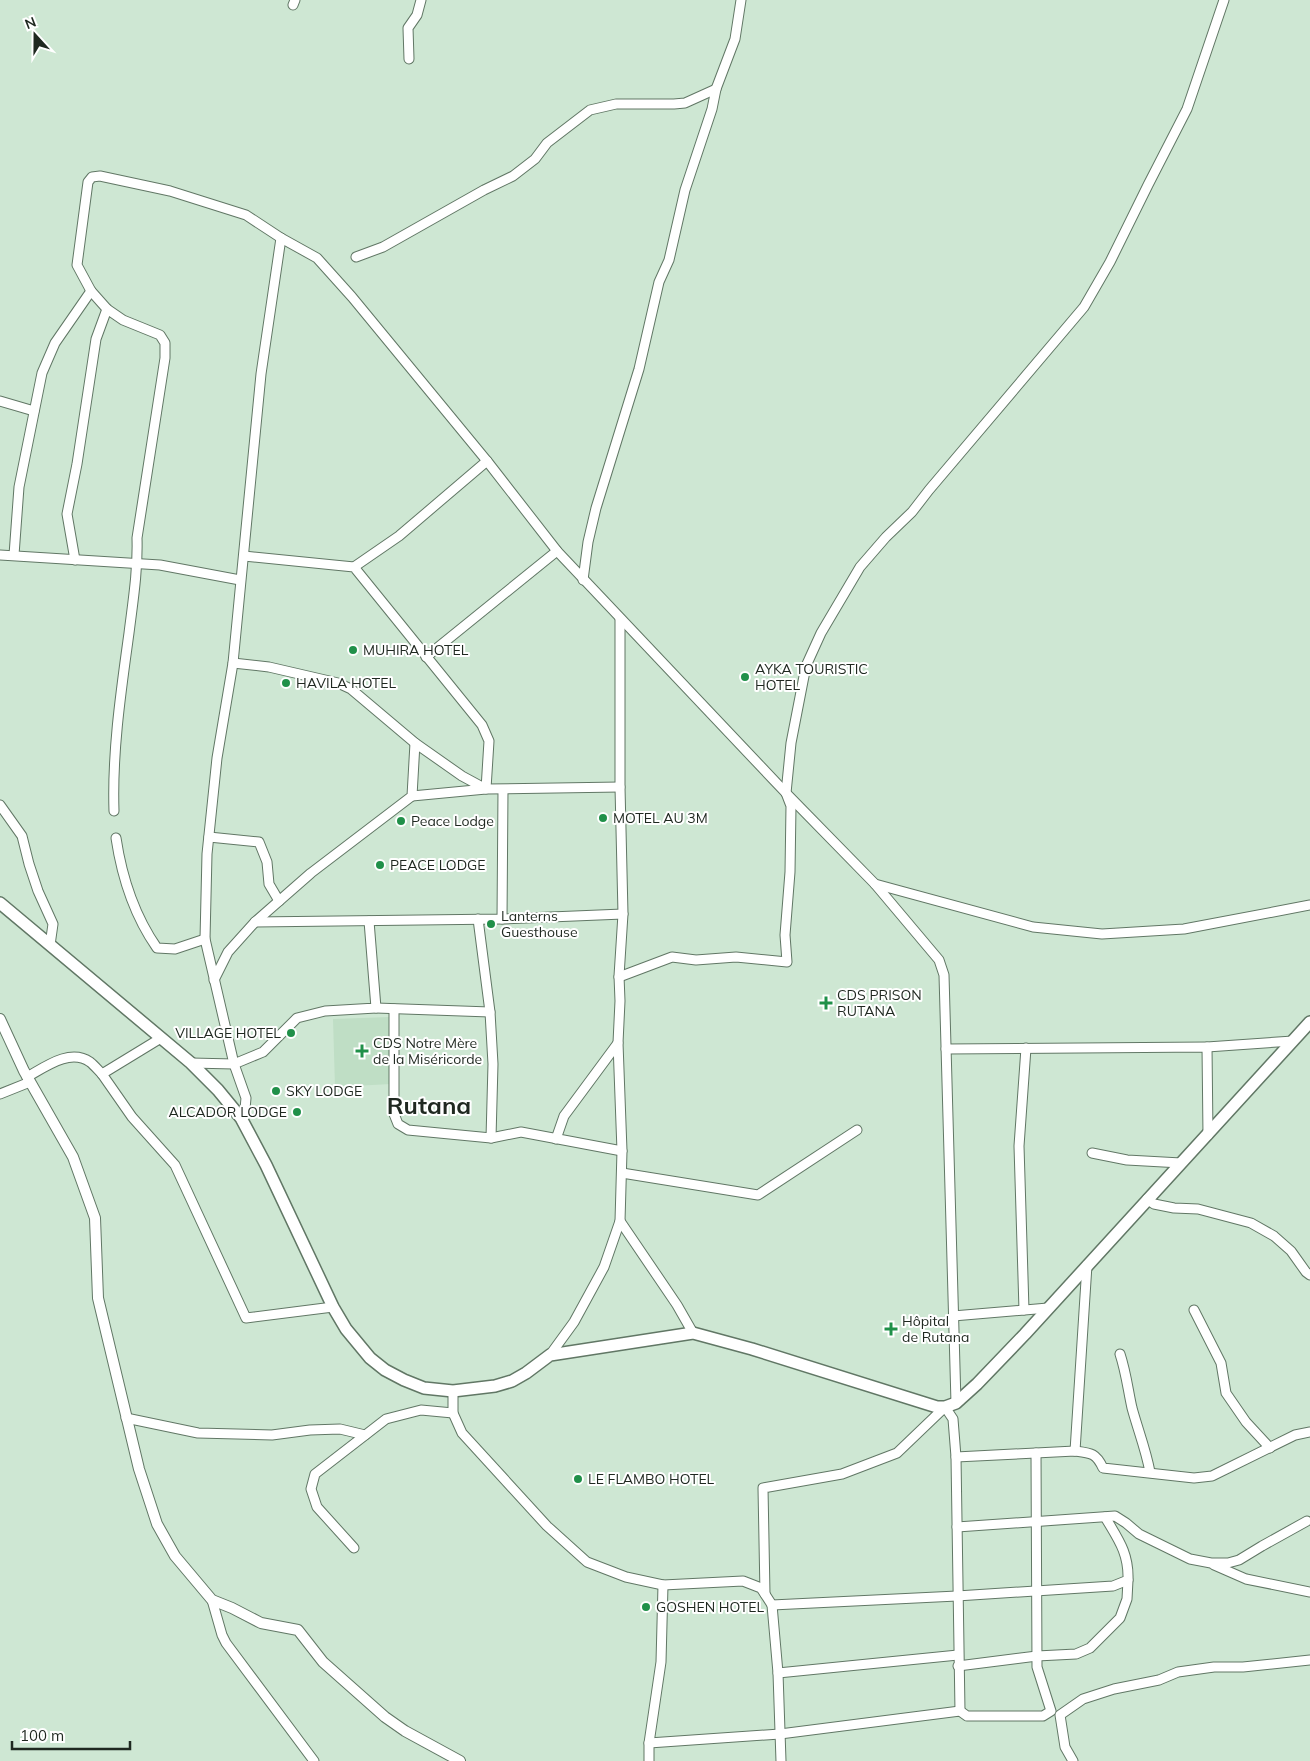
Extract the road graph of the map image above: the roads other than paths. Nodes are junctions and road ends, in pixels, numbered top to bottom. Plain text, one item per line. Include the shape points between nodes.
1 (421, 0) edge
2 (741, 0) edge
3 (1224, 0) edge
4 (409, 58) dead end
5 (716, 89) junction
6 (281, 238) junction
7 (356, 257) dead end
8 (91, 291) junction
9 (107, 309) junction
10 (0, 401) edge
11 (34, 411) junction
12 (487, 461) junction
13 (556, 551) junction
14 (0, 555) edge
15 (14, 555) junction
16 (244, 556) junction
17 (75, 560) junction
18 (138, 563) junction
19 (354, 567) junction
20 (240, 580) junction
21 (583, 580) junction
22 (620, 619) junction
23 (426, 657) junction
24 (233, 663) junction
25 (415, 742) junction
26 (620, 787) junction
27 (486, 789) junction
28 (503, 790) junction
29 (786, 793) junction
30 (412, 796) junction
31 (0, 805) edge
32 (114, 811) dead end
33 (209, 837) junction
34 (116, 838) dead end
35 (875, 884) junction
36 (279, 901) junction
37 (0, 903) edge
38 (1310, 904) edge
39 (623, 914) junction
40 (478, 919) junction
41 (502, 919) junction
42 (369, 921) junction
43 (255, 922) junction
44 (205, 940) junction
45 (50, 945) junction
46 (619, 977) junction
47 (214, 980) junction
48 (376, 1008) junction
49 (394, 1009) junction
50 (490, 1012) junction
51 (0, 1019) edge
52 (1310, 1022) edge
53 (161, 1038) junction
54 (1293, 1041) junction
55 (618, 1043) junction
56 (1207, 1047) junction
57 (1026, 1048) junction
58 (946, 1049) junction
59 (191, 1063) junction
60 (234, 1064) junction
61 (102, 1074) junction
62 (29, 1080) junction
63 (0, 1094) edge
64 (241, 1118) junction
65 (857, 1130) dead end
66 (1208, 1135) junction
67 (491, 1138) junction
68 (556, 1139) junction
69 (622, 1151) junction
70 (1092, 1152) dead end
71 (1181, 1163) junction
72 (622, 1173) junction
73 (1147, 1199) junction
74 (620, 1221) junction
75 (1087, 1265) junction
76 (1310, 1275) edge
77 (333, 1307) junction
78 (1048, 1308) junction
79 (1024, 1310) junction
80 (1194, 1310) dead end
81 (953, 1316) junction
82 (692, 1333) junction
83 (1120, 1354) dead end
84 (550, 1355) junction
85 (453, 1391) junction
86 (951, 1405) junction
87 (453, 1413) junction
88 (126, 1418) junction
89 (1310, 1432) edge
90 (365, 1435) junction
91 (1270, 1448) junction
92 (1076, 1451) junction
93 (1036, 1453) junction
94 (956, 1457) junction
95 (1150, 1472) junction
96 (1105, 1517) junction
97 (1307, 1521) dead end
98 (1037, 1522) junction
99 (957, 1528) junction
100 (354, 1548) dead end
101 (1211, 1563) junction
102 (1128, 1580) junction
103 (663, 1585) junction
104 (1038, 1591) junction
105 (1310, 1592) edge
106 (765, 1594) junction
107 (957, 1596) junction
108 (212, 1600) junction
109 (772, 1605) junction
110 (958, 1655) junction
111 (1037, 1656) junction
112 (1310, 1660) edge
113 (958, 1666) junction
114 (778, 1673) junction
115 (960, 1711) junction
116 (780, 1734) junction
117 (649, 1743) junction
118 (314, 1761) edge
119 (460, 1761) edge
120 (649, 1761) edge
121 (782, 1761) edge
122 (1073, 1761) edge

1 - 4 street via 417,15 408,28
2 - 5 street via 735,39
3 - 29 street via 1187,109 1084,307 912,512 860,567 820,632 806,666 791,743
5 - 7 street via 679,104 616,104 590,110 547,143 535,159 512,176 383,247
5 - 21 street via 685,190 669,260 659,282 639,369 596,508
6 - 8 street via 246,215 170,191 92,177 88,182 77,265
6 - 12 street via 317,258
6 - 16 street via 261,374
8 - 9 street
8 - 11 street via 55,343 42,373
9 - 17 street via 96,339 68,514
9 - 18 street via 123,320 160,334 165,343 166,358 137,538
10 - 11 street
11 - 15 street via 19,487
12 - 13 street
12 - 19 street via 399,536
13 - 21 street
13 - 23 street
14 - 15 street
15 - 17 street
16 - 19 street
16 - 20 street
17 - 18 street
18 - 20 street
18 - 32 street via 121,694 113,784
19 - 23 street
20 - 24 street
21 - 22 street
22 - 26 street
22 - 29 street
23 - 27 street via 482,725 489,741
24 - 25 street via 269,667 338,683 351,689
24 - 33 street via 217,758
25 - 27 street
25 - 30 street
26 - 28 street
26 - 39 street
27 - 28 street
27 - 30 street
28 - 41 street
29 - 35 street
29 - 46 street via 791,806 787,962 736,956 696,960 672,957
30 - 36 street via 310,873
31 - 45 street via 22,836 38,891 52,924
33 - 36 street via 259,842 269,884
33 - 44 street
34 - 44 street via 125,882 143,927 157,948 175,949
35 - 38 street via 1033,927 1102,934 1184,929
35 - 58 street via 939,960 944,975
36 - 43 street
37 - 45 main road
39 - 41 street
39 - 46 street
40 - 41 street
40 - 42 street
40 - 50 street
42 - 43 street
42 - 48 street
43 - 47 street via 228,952
44 - 47 street
45 - 53 main road
46 - 55 street
47 - 60 street
48 - 49 street
48 - 60 street via 325,1011 297,1018 263,1052
49 - 50 street
49 - 67 street via 394,1114 398,1124 408,1130
50 - 67 street via 493,1064
51 - 62 street
52 - 54 main road
53 - 59 main road
53 - 61 street
54 - 56 street
54 - 66 main road
55 - 68 street via 564,1116
55 - 69 street
56 - 57 street
56 - 66 street
57 - 58 street
57 - 79 street via 1019,1146
58 - 81 street
59 - 60 street
59 - 64 main road
60 - 64 street via 246,1098
61 - 62 street via 90,1062 67,1058 53,1062
61 - 77 street via 132,1117 175,1165 246,1318
62 - 63 street
62 - 88 street via 73,1157 95,1218 98,1298
64 - 77 main road
65 - 72 street via 758,1194
66 - 71 main road
67 - 68 street via 521,1132
68 - 69 street
69 - 72 street
70 - 71 street via 1127,1160
71 - 73 main road
72 - 74 street
73 - 75 main road
73 - 76 street via 1154,1204 1198,1209 1252,1223 1291,1250
74 - 82 street via 677,1305
74 - 84 street via 604,1267 574,1322
75 - 78 main road
75 - 92 street
77 - 85 main road via 358,1346 385,1370 424,1388
78 - 79 street
78 - 86 main road via 977,1384
79 - 81 street
80 - 91 street via 1221,1362 1226,1393
81 - 86 street
82 - 84 main road
82 - 86 main road via 937,1408
83 - 95 street
84 - 85 main road via 512,1381
85 - 87 street
86 - 94 street
86 - 106 street via 897,1453 842,1474 763,1488
87 - 90 street via 421,1410 386,1419
87 - 103 street via 462,1433 547,1526 587,1562 626,1577
88 - 90 street via 198,1433 272,1435 340,1429
88 - 108 street via 157,1524 176,1556
89 - 91 street via 1295,1435
90 - 100 street via 315,1474 310,1489 318,1507
91 - 95 street via 1212,1476 1194,1478
92 - 93 street
92 - 95 street via 1091,1453 1103,1468
93 - 94 street
93 - 98 street
94 - 99 street
96 - 98 street
96 - 101 street via 1115,1516 1139,1534 1190,1559
96 - 102 street via 1123,1547
97 - 101 street via 1239,1560
98 - 99 street
98 - 104 street
99 - 107 street
101 - 105 street via 1246,1579
102 - 104 street via 1113,1586
102 - 111 street via 1127,1599 1120,1618 1090,1648 1076,1654
103 - 106 street via 743,1581 761,1588
103 - 117 street via 661,1662
104 - 107 street
104 - 111 street
106 - 109 street
107 - 109 street
107 - 110 street
108 - 118 street via 226,1643
108 - 119 street via 261,1623 298,1630 323,1662 385,1717
109 - 114 street
110 - 113 street
110 - 114 street
111 - 113 street
111 - 115 street via 1037,1667 1051,1711 1043,1716 966,1716
112 - 122 street via 1178,1672 1159,1680 1083,1699 1060,1715 1065,1747
113 - 115 street
114 - 116 street
115 - 116 street
116 - 117 street
116 - 121 street
117 - 120 street

